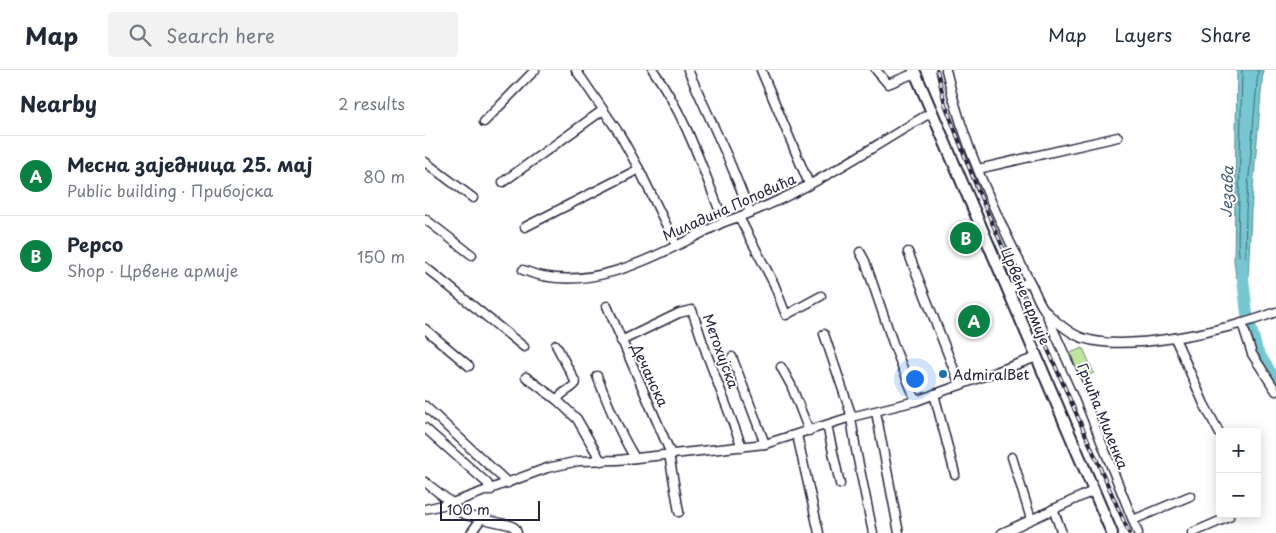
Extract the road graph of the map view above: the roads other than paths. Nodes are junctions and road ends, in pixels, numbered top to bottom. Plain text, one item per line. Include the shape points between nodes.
1 (535, 70) edge
2 (576, 70) edge
3 (653, 70) edge
4 (688, 70) edge
5 (761, 70) edge
6 (876, 70) edge
7 (946, 70) edge
8 (915, 71) edge
9 (603, 110) junction
10 (932, 112) junction
11 (484, 122) dead end
12 (1118, 137) dead end
13 (425, 162) edge
14 (978, 168) junction
15 (639, 169) junction
16 (503, 182) dead end
17 (809, 184) junction
18 (473, 198) dead end
19 (750, 212) junction
20 (739, 217) junction
21 (425, 219) edge
22 (724, 222) junction
23 (525, 227) dead end
24 (676, 245) junction
25 (861, 252) dead end
26 (908, 252) dead end
27 (472, 255) dead end
28 (425, 267) edge
29 (523, 270) dead end
30 (1030, 282) junction
31 (1007, 289) junction
32 (821, 296) dead end
33 (607, 306) dead end
34 (1044, 310) junction
35 (1276, 312) edge
36 (1242, 323) junction
37 (425, 330) edge
38 (823, 334) dead end
39 (1175, 338) junction
40 (621, 341) junction
41 (556, 345) dead end
42 (524, 347) dead end
43 (733, 357) dead end
44 (1037, 357) junction
45 (469, 366) dead end
46 (781, 367) dead end
47 (597, 376) dead end
48 (526, 377) dead end
49 (960, 385) junction
50 (1276, 390) edge
51 (934, 394) junction
52 (557, 400) junction
53 (916, 401) junction
54 (425, 406) edge
55 (876, 412) junction
56 (851, 417) junction
57 (827, 425) junction
58 (425, 428) edge
59 (1217, 428) edge
60 (809, 431) junction
61 (797, 435) junction
62 (765, 444) junction
63 (742, 447) junction
64 (670, 454) junction
65 (1012, 457) dead end
66 (635, 458) junction
67 (601, 461) junction
68 (955, 474) dead end
69 (425, 482) edge
70 (508, 483) junction
71 (839, 484) dead end
72 (491, 490) junction
73 (1093, 491) junction
74 (1190, 496) dead end
75 (453, 503) junction
76 (425, 509) edge
77 (1053, 509) junction
78 (679, 512) dead end
79 (481, 518) junction
80 (1227, 518) edge
81 (1031, 519) junction
82 (1133, 520) junction
83 (1014, 530) edge
84 (471, 533) edge
85 (517, 533) edge
86 (819, 533) edge
87 (873, 533) edge
88 (899, 533) edge
89 (1002, 533) edge
90 (1061, 533) edge
91 (1111, 533) edge
92 (1138, 533) edge
93 (1192, 533) edge

1 - 11 street
2 - 9 street
3 - 22 street via 685,126
4 - 19 street
5 - 17 street
6 - 8 street via 888,84
7 - 14 street, Грчића Миленка
8 - 10 main road, Црвене армије
9 - 15 street
9 - 16 street
10 - 17 street, Миладина Поповића
10 - 31 main road, Црвене армије
12 - 14 street
13 - 18 street
14 - 30 street, Грчића Миленка via 1005,234
15 - 23 street
15 - 24 street
17 - 19 street, Миладина Поповића
19 - 20 street, Миладина Поповића
20 - 22 street, Миладина Поповића
20 - 32 street via 774,284 786,315
21 - 27 street
22 - 24 street, Миладина Поповића
24 - 29 street, Миладина Поповића via 613,272 574,279 538,276
25 - 53 street via 893,346
26 - 49 street
28 - 42 street
30 - 31 street
30 - 34 street, Грчића Миленка
31 - 44 main road, Црвене армије
33 - 40 street, Дечанска
34 - 39 street via 1073,334 1092,340 1117,343
34 - 82 street, Грчића Миленка
35 - 36 street
36 - 39 street
36 - 50 street via 1252,354
37 - 45 street
38 - 56 street
39 - 59 street
40 - 63 street, Метохијска via 692,310
40 - 64 street, Дечанска
41 - 52 street via 576,383
43 - 62 street
44 - 49 street
44 - 73 main road, Црвене армије
46 - 60 street
47 - 66 street
48 - 52 street
49 - 51 street
51 - 53 street
51 - 68 street
52 - 67 street via 577,418
53 - 55 street
54 - 70 street
55 - 56 street
55 - 88 street
56 - 57 street
56 - 87 street
57 - 60 street
57 - 71 street
58 - 72 street via 487,482
60 - 61 street
61 - 62 street
61 - 86 street
62 - 63 street
63 - 64 street
64 - 66 street
64 - 78 street, Дечанска
65 - 81 street
66 - 67 street
67 - 70 street via 579,461 547,468
69 - 75 street
70 - 72 street
72 - 75 street
73 - 77 street
73 - 91 main road, Црвене армије
74 - 82 street
75 - 76 street
75 - 79 street via 459,512
77 - 81 street
77 - 90 street
79 - 84 street
79 - 85 street via 510,525
80 - 93 street
81 - 83 street
82 - 92 street, Грчића Миленка
83 - 89 street

